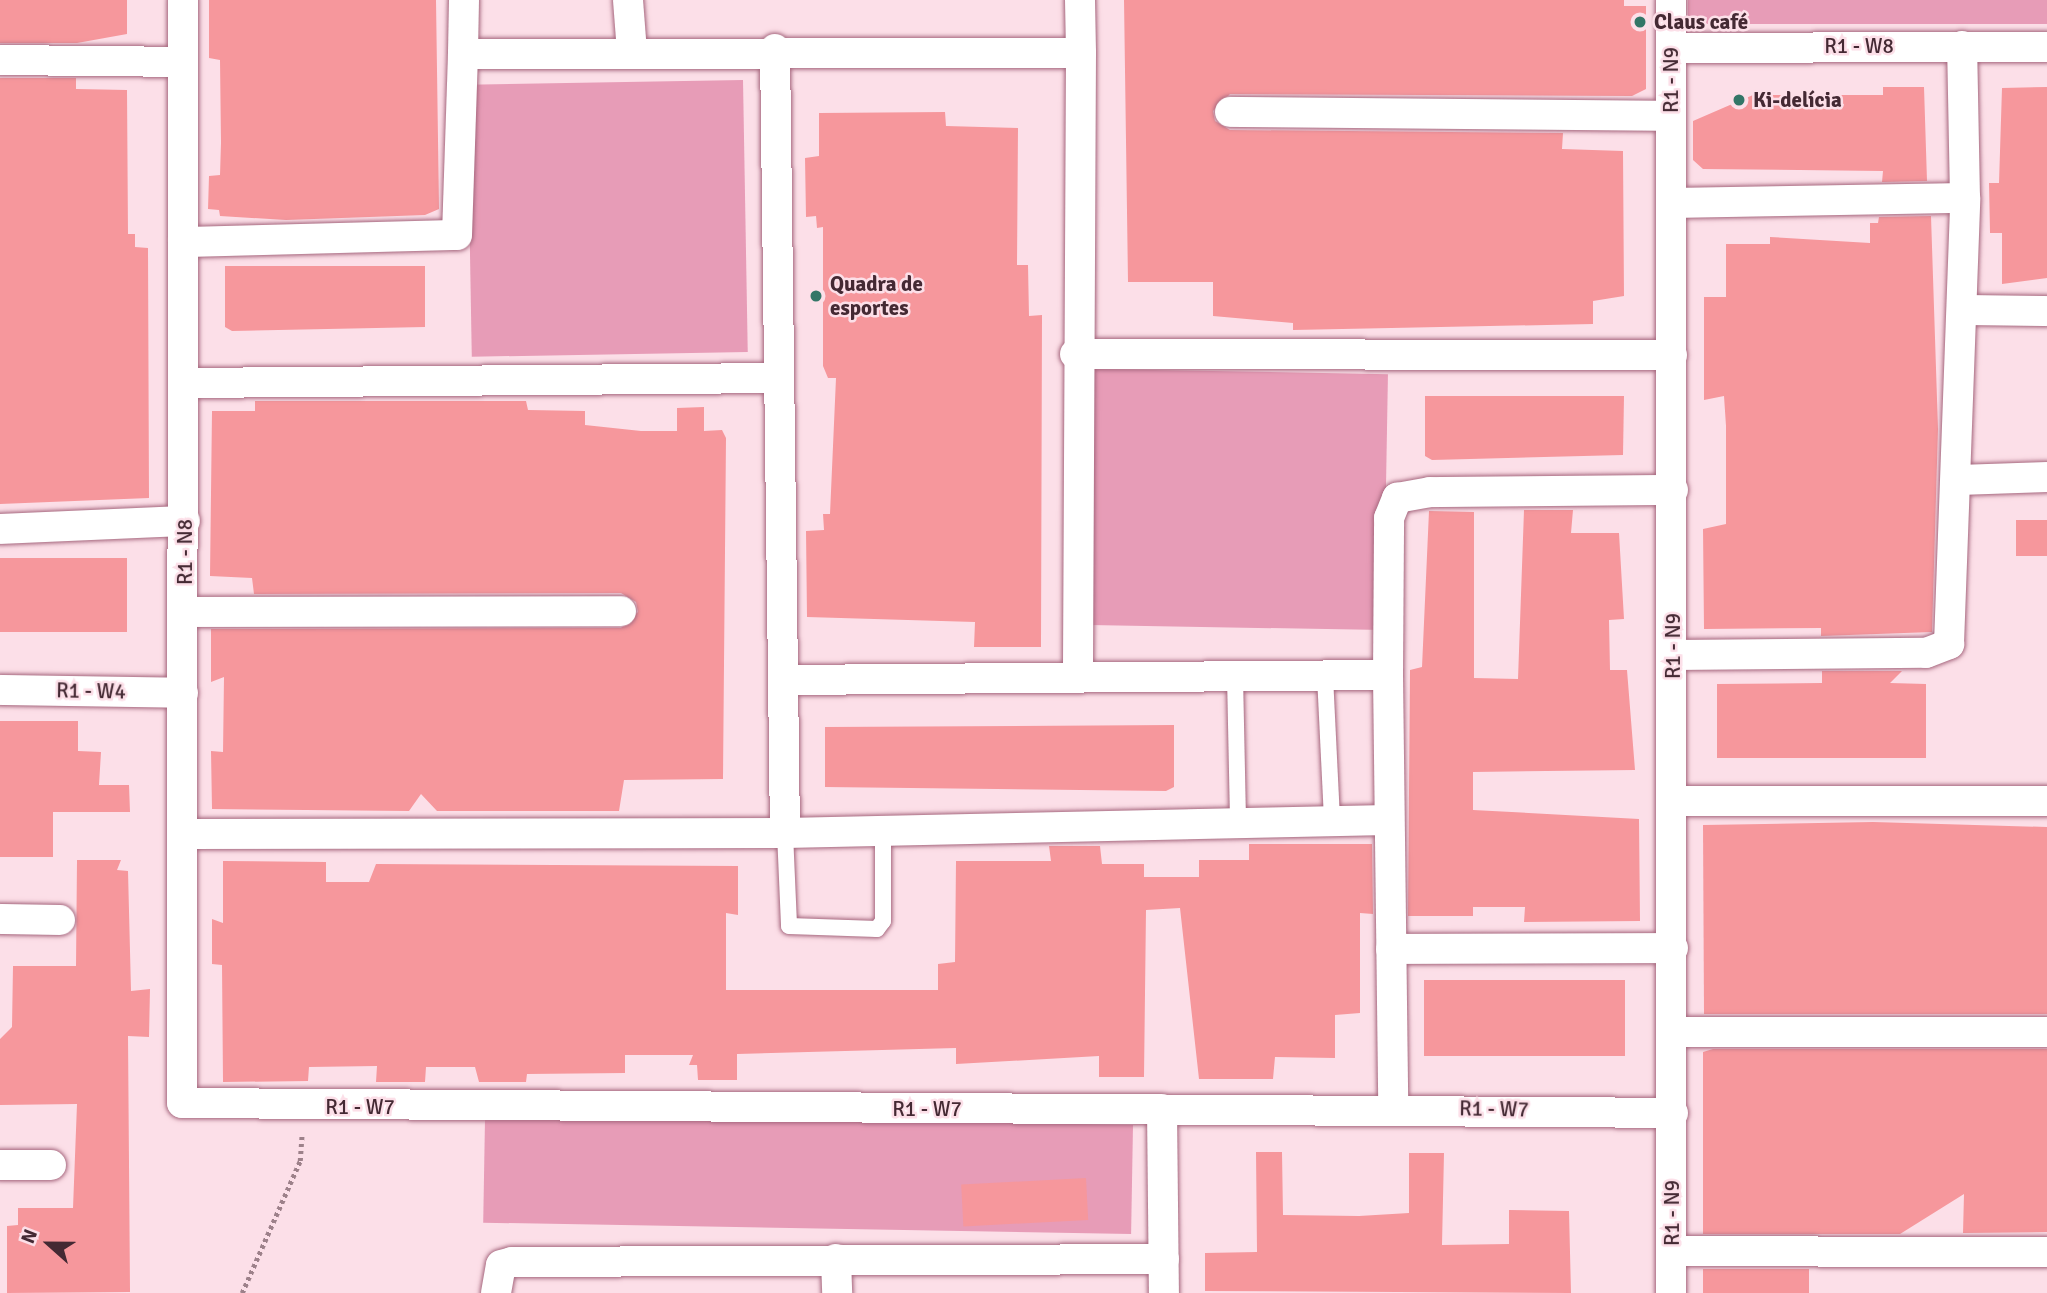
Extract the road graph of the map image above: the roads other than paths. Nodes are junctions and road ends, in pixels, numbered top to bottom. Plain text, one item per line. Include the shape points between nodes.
1 (183, 0) edge
2 (464, 0) edge
3 (628, 0) edge
4 (1080, 0) edge
5 (1671, 0) edge
6 (1962, 46) junction
7 (2047, 47) edge
8 (1671, 48) junction
9 (775, 49) junction
10 (632, 52) junction
11 (1081, 53) junction
12 (463, 54) junction
13 (0, 60) edge
14 (181, 62) junction
15 (1230, 112) dead end
16 (1671, 116) junction
17 (1965, 198) junction
18 (1672, 203) junction
19 (183, 242) junction
20 (1962, 310) junction
21 (2047, 311) edge
22 (1075, 354) junction
23 (1672, 355) junction
24 (778, 377) junction
25 (184, 383) junction
26 (2047, 477) edge
27 (1958, 480) junction
28 (1673, 490) junction
29 (185, 522) junction
30 (0, 529) edge
31 (621, 611) dead end
32 (185, 612) junction
33 (1673, 655) junction
34 (1388, 675) junction
35 (1235, 676) junction
36 (1325, 676) junction
37 (1078, 677) junction
38 (786, 680) junction
39 (0, 690) edge
40 (183, 693) junction
41 (1672, 801) junction
42 (2047, 802) edge
43 (1388, 820) junction
44 (1332, 821) junction
45 (1238, 823) junction
46 (883, 831) junction
47 (785, 833) junction
48 (183, 834) junction
49 (0, 919) edge
50 (60, 920) dead end
51 (1673, 948) junction
52 (1391, 949) junction
53 (1673, 1032) junction
54 (2047, 1032) edge
55 (182, 1103) joint
56 (1393, 1107) junction
57 (1162, 1110) junction
58 (1673, 1113) junction
59 (0, 1165) edge
60 (51, 1165) dead end
61 (1672, 1251) junction
62 (2047, 1252) edge
63 (836, 1259) junction
64 (1164, 1259) junction
65 (496, 1293) edge
66 (837, 1293) edge
67 (1164, 1293) edge
68 (1671, 1293) edge

1 - 14 street, R1 - N8
2 - 12 street
3 - 10 street
4 - 11 street
5 - 8 street, R1 - N9
6 - 7 street, R1 - W8
6 - 8 street, R1 - W8
6 - 17 street
8 - 16 street, R1 - N9
9 - 10 street
9 - 11 street
9 - 24 street
10 - 12 street
11 - 22 street
12 - 19 street via 457,235
13 - 14 street
14 - 19 street, R1 - N8
15 - 16 street
16 - 18 street, R1 - N9
17 - 18 street
17 - 20 street
18 - 23 street, R1 - N9
19 - 25 street, R1 - N8
20 - 21 street
20 - 27 street
22 - 23 street
22 - 37 street
23 - 28 street, R1 - N9
24 - 25 street
24 - 38 street
25 - 29 street, R1 - N8
26 - 27 street
27 - 33 street via 1953,635 1941,650
28 - 33 street, R1 - N9
28 - 34 street via 1430,492 1398,498 1389,517
29 - 30 street
29 - 32 street, R1 - N8
31 - 32 street
32 - 40 street, R1 - N8
33 - 41 street, R1 - N9
34 - 36 street
34 - 43 street
35 - 36 street
35 - 37 street
35 - 45 lane
36 - 44 lane
37 - 38 street
38 - 47 street
39 - 40 street, R1 - W4
40 - 48 street, R1 - N8
41 - 42 street
41 - 51 street, R1 - N9
43 - 44 street
43 - 52 street
44 - 45 street
45 - 46 street
46 - 47 street
46 - 47 lane via 883,921 877,929 789,926
47 - 48 street
48 - 55 street, R1 - N8
49 - 50 street
51 - 52 street
51 - 53 street, R1 - N9
52 - 56 street
53 - 54 street
53 - 58 street, R1 - N9
55 - 57 street, R1 - W7
56 - 57 street, R1 - W7
56 - 58 street, R1 - W7
57 - 64 street
58 - 61 street, R1 - N9
59 - 60 street
61 - 62 street
61 - 68 street, R1 - N9
63 - 64 street
63 - 65 street via 512,1262 501,1265
63 - 66 street
64 - 67 street

